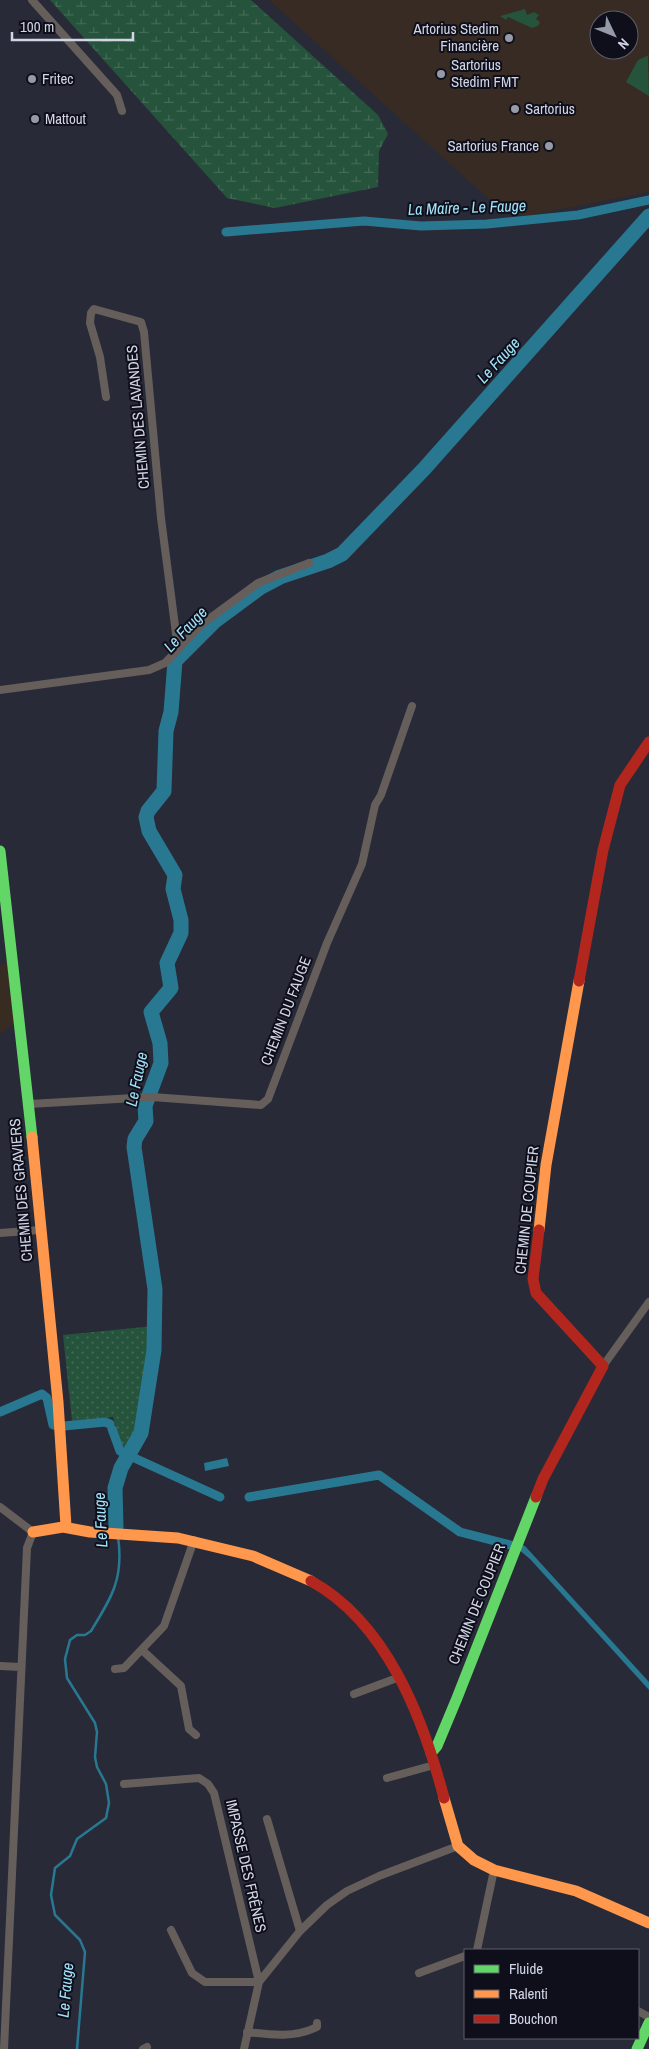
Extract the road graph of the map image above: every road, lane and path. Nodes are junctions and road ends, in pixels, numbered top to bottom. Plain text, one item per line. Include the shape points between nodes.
1 (32, 0) edge
2 (122, 111) dead end
3 (106, 397) dead end
4 (309, 563) dead end
5 (178, 649) junction
6 (0, 690) edge
7 (412, 706) dead end
8 (649, 742) edge
9 (0, 850) edge
10 (29, 1104) junction
11 (40, 1230) junction
12 (0, 1233) edge
13 (649, 1302) edge
14 (603, 1366) junction
15 (0, 1507) edge
16 (66, 1526) junction
17 (34, 1532) junction
18 (194, 1540) junction
19 (142, 1650) junction
20 (0, 1666) edge
21 (21, 1667) junction
22 (114, 1669) dead end
23 (398, 1678) junction
24 (354, 1694) dead end
25 (196, 1735) dead end
26 (433, 1759) junction
27 (387, 1778) dead end
28 (124, 1784) dead end
29 (267, 1819) dead end
30 (458, 1846) junction
31 (494, 1870) junction
32 (649, 1923) edge
33 (171, 1930) dead end
34 (300, 1931) junction
35 (477, 1949) edge
36 (464, 1956) edge
37 (419, 1973) dead end
38 (259, 1982) junction
39 (317, 2023) dead end
40 (649, 2023) edge
41 (247, 2032) junction
42 (4, 2049) edge
43 (244, 2049) edge
44 (637, 2049) edge

1 - 2 street via 117,95
3 - 5 street, CHEMIN DES LAVANDES via 90,323 94,308 141,322 144,332 161,518
4 - 5 street via 258,583 202,624
5 - 6 street via 165,663 149,670
7 - 10 street, CHEMIN DU FAUGE via 375,805 362,864 327,943 268,1099 261,1105 148,1097
8 - 14 street, CHEMIN DE COUPIER via 620,785 603,850 546,1165 533,1279 536,1293
9 - 10 street, CHEMIN DES GRAVIERS
10 - 11 street, CHEMIN DES GRAVIERS
11 - 12 street
11 - 16 street, CHEMIN DES GRAVIERS via 64,1461
13 - 14 street
14 - 26 street, CHEMIN DE COUPIER via 543,1479
15 - 17 street
16 - 17 street
16 - 18 street via 80,1531 127,1532
17 - 21 street via 27,1548
18 - 19 street via 164,1626
18 - 23 street via 246,1552 303,1577 338,1599 358,1619
19 - 22 street via 124,1668
19 - 25 street via 181,1686 189,1729
20 - 21 street
21 - 42 street
23 - 24 street
23 - 26 street
26 - 27 street
26 - 30 street
28 - 38 street, IMPASSE DES FRÊNES via 199,1778 208,1784 214,1793
29 - 34 street
30 - 31 street via 481,1865
30 - 34 street via 347,1891
31 - 32 street via 576,1891
31 - 35 street
33 - 38 street via 192,1973 205,1982
34 - 38 street
36 - 37 street
38 - 41 street
39 - 41 street via 304,2033 291,2036
40 - 44 street
41 - 43 street

